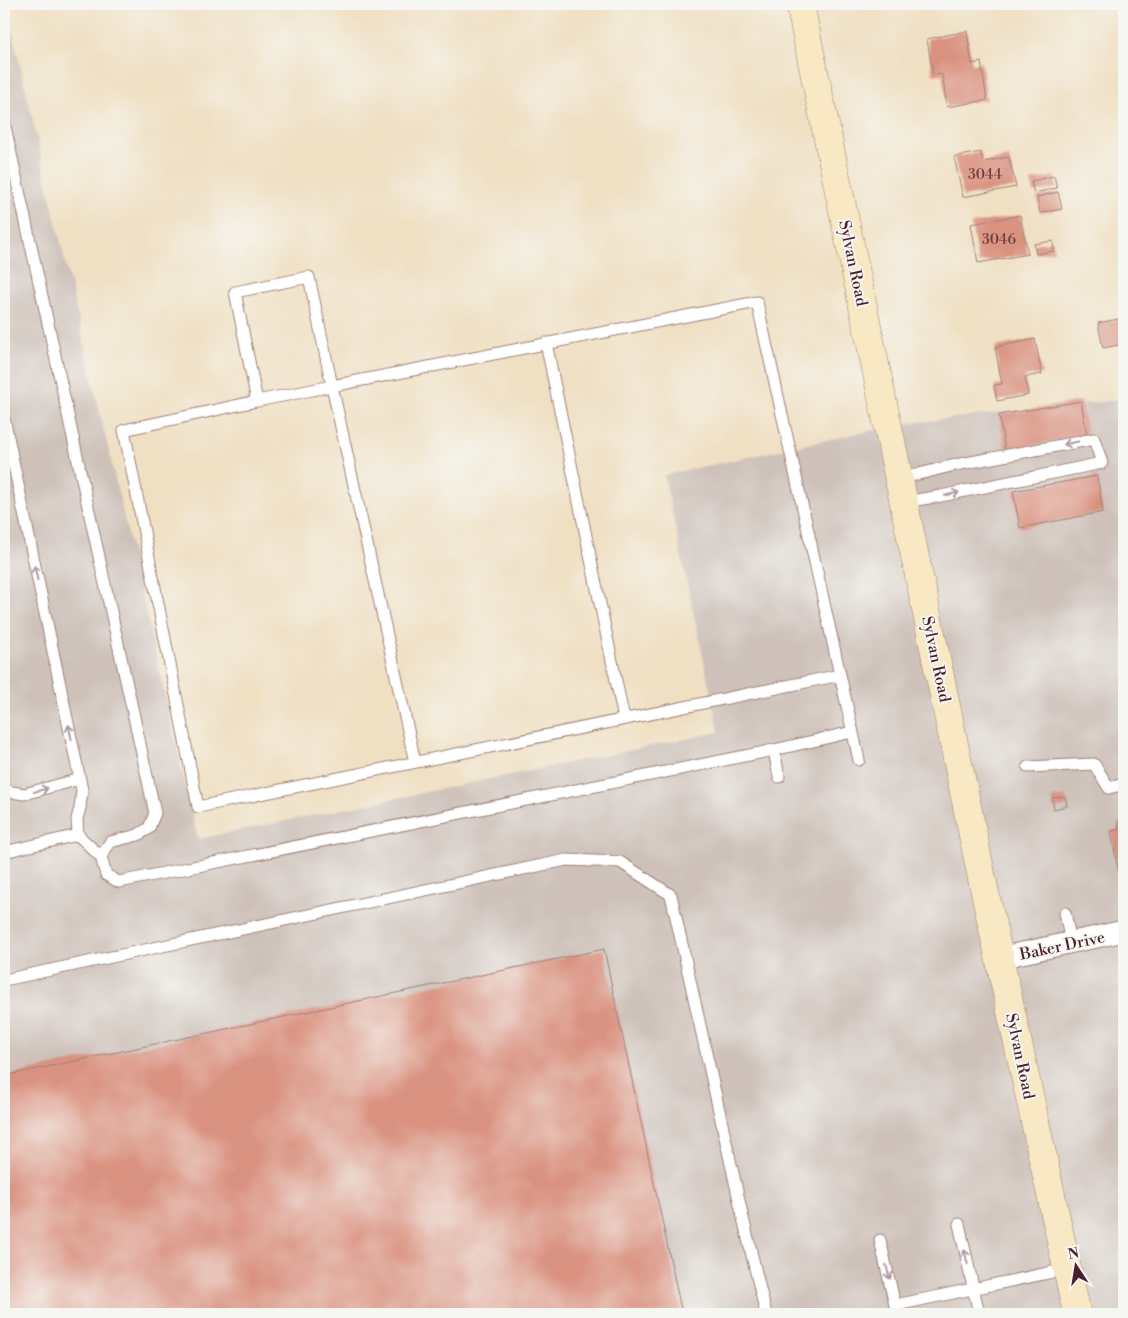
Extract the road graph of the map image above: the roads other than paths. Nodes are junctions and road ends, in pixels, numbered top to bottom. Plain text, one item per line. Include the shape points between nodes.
1 (800, 4) edge
2 (4, 122) edge
3 (546, 344) junction
4 (332, 386) junction
5 (257, 401) junction
6 (4, 418) edge
7 (902, 490) junction
8 (840, 675) junction
9 (624, 719) junction
10 (852, 732) junction
11 (774, 750) junction
12 (859, 760) dead end
13 (415, 762) junction
14 (1028, 767) dead end
15 (779, 777) dead end
16 (80, 780) junction
17 (1124, 784) edge
18 (4, 788) edge
19 (78, 836) junction
20 (4, 852) edge
21 (101, 858) junction
22 (1065, 914) dead end
23 (1124, 931) edge
24 (1071, 943) junction
25 (999, 958) junction
26 (4, 980) edge
27 (959, 1224) dead end
28 (880, 1240) dead end
29 (1067, 1269) junction
30 (974, 1289) junction
31 (896, 1310) edge
32 (766, 1314) edge
33 (979, 1314) edge
34 (1077, 1314) edge

1 - 7 main road, Sylvan Road
2 - 21 lane via 155,814 149,828 110,842
3 - 4 lane
3 - 8 lane via 757,302
3 - 9 lane
4 - 5 lane
4 - 5 lane via 309,277 235,292
4 - 13 lane
5 - 13 lane via 124,430 198,807
16 -> 6 lane
7 -> 7 lane via 942,496 1102,463 1094,439 955,465
7 - 25 main road, Sylvan Road via 988,887
8 - 9 lane
8 - 10 lane
9 - 13 lane
10 - 11 lane
10 - 12 lane
11 - 15 lane
11 - 21 lane via 119,882 106,875
14 - 17 lane via 1094,764 1109,788
18 -> 16 lane via 24,794
16 - 19 lane
19 - 20 lane
19 - 21 lane
22 - 24 lane
23 - 24 street, Baker Drive
24 - 25 street, Baker Drive
25 - 29 main road, Sylvan Road
26 - 32 lane via 566,860 620,862 671,895
30 -> 27 lane
28 -> 31 lane
29 - 30 lane
29 - 34 main road, Sylvan Road
30 - 31 lane
30 - 33 lane

